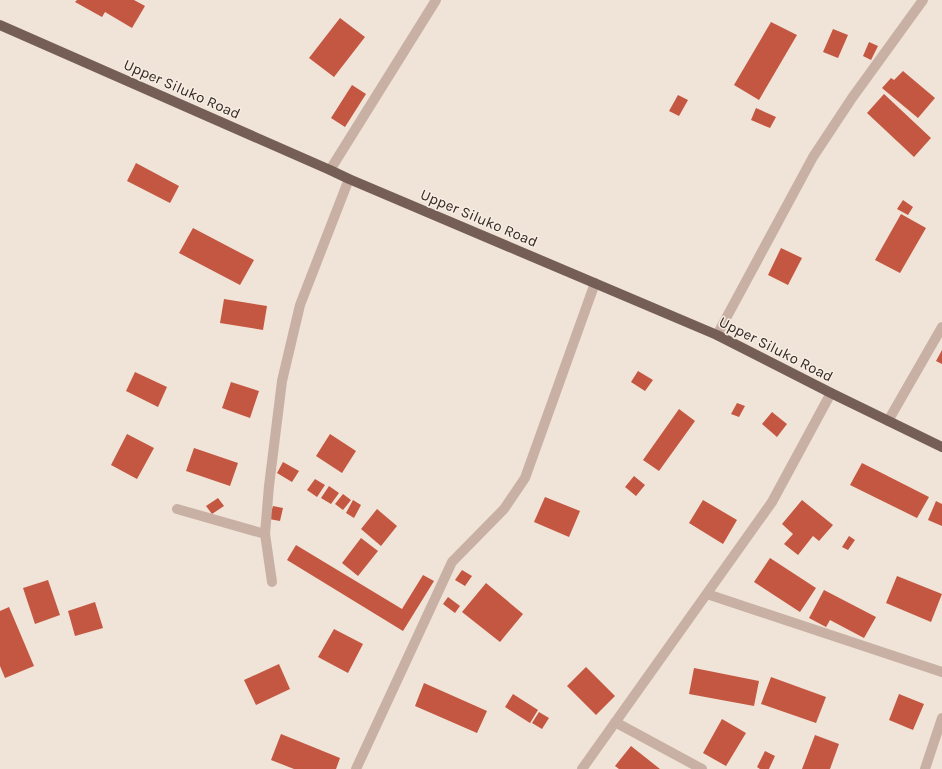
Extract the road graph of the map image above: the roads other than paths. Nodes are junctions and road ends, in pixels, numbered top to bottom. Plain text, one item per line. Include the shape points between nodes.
1 (436, 0) edge
2 (923, 0) edge
3 (0, 25) edge
4 (330, 170) junction
5 (349, 179) junction
6 (595, 283) junction
7 (942, 327) edge
8 (717, 335) junction
9 (831, 394) junction
10 (888, 421) junction
11 (942, 447) edge
12 (250, 528) dead end
13 (265, 534) junction
14 (272, 582) dead end
15 (707, 594) junction
16 (942, 672) edge
17 (942, 718) edge
18 (615, 722) junction
19 (356, 769) edge
20 (582, 769) edge
21 (702, 769) edge
22 (925, 769) edge

1 - 4 street
2 - 8 street via 813,157
3 - 4 main road, Upper Siluko Road
4 - 5 main road, Upper Siluko Road
5 - 6 main road, Upper Siluko Road
5 - 13 street via 300,305 282,381
6 - 8 main road, Upper Siluko Road
6 - 19 street via 525,478 504,509 452,562
7 - 10 street
8 - 9 main road, Upper Siluko Road
9 - 10 main road, Upper Siluko Road
9 - 15 street via 772,502
10 - 11 main road, Upper Siluko Road
12 - 13 street via 177,509
13 - 14 street
15 - 16 street
15 - 18 street
17 - 22 street
18 - 20 street
18 - 21 street

